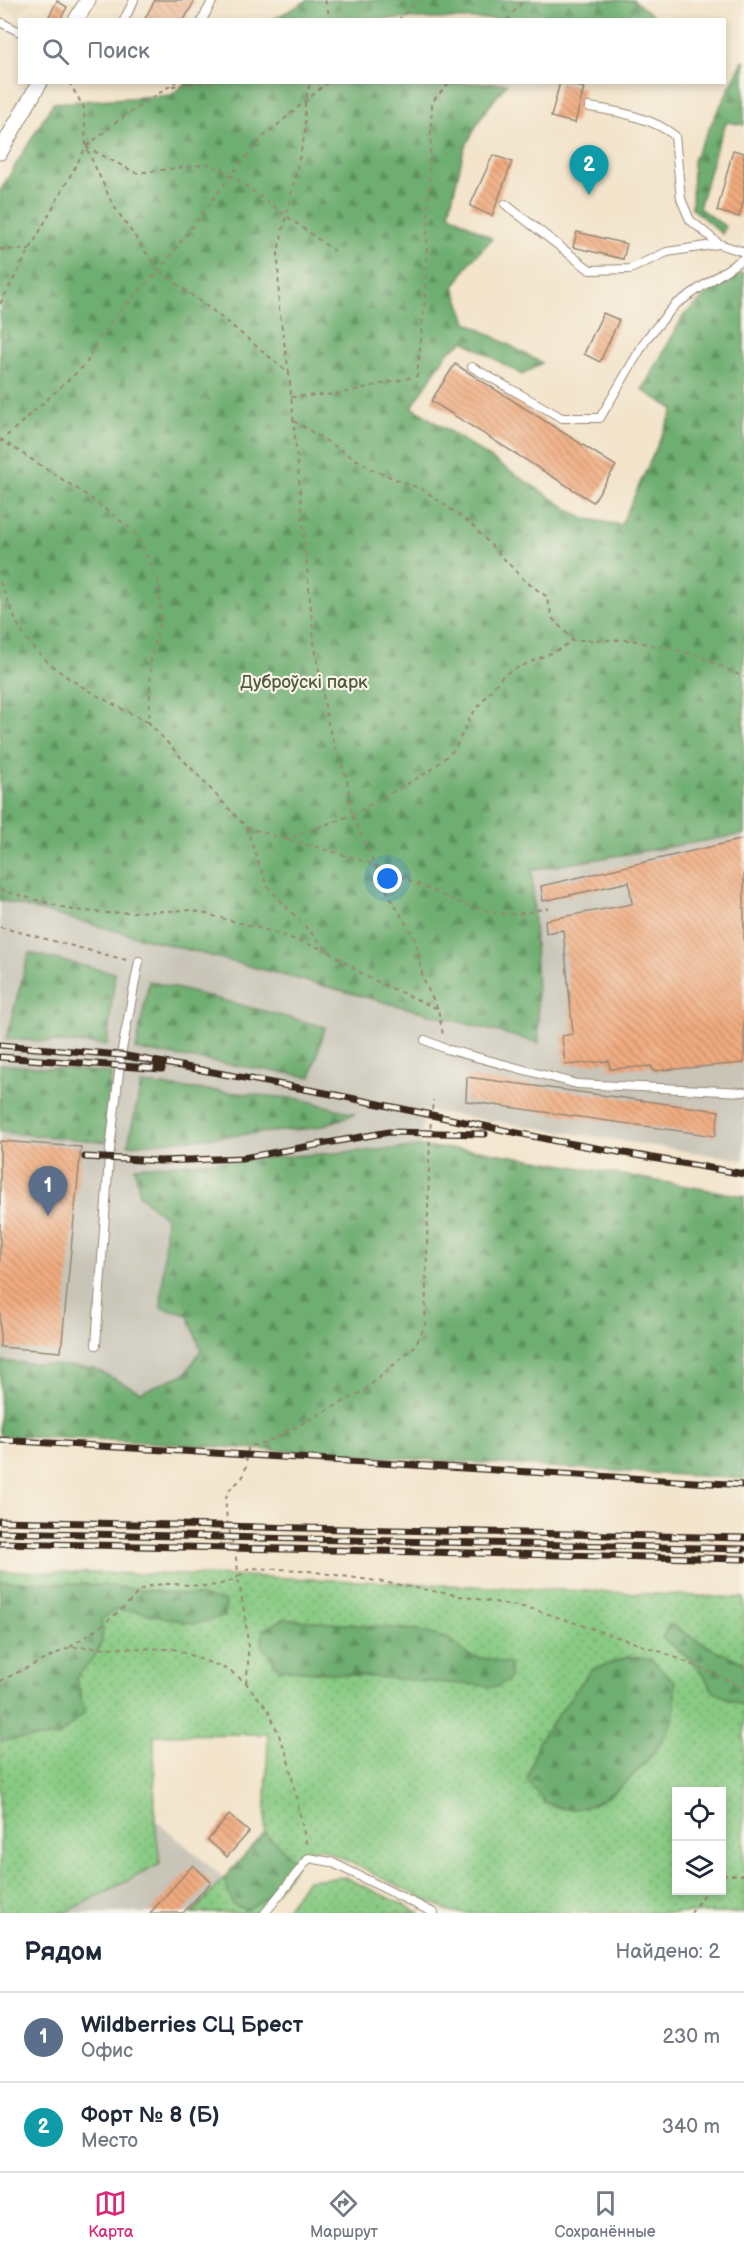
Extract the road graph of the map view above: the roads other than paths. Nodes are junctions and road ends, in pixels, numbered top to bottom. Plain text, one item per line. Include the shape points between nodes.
1 (88, 0) edge
2 (135, 0) edge
3 (213, 0) edge
4 (77, 18) edge
5 (125, 18) edge
6 (203, 18) edge
7 (0, 22) edge
8 (18, 31) edge
9 (39, 84) edge
10 (589, 107) dead end
11 (0, 152) edge
12 (505, 204) dead end
13 (719, 244) junction
14 (744, 252) edge
15 (744, 258) edge
16 (472, 367) dead end
17 (139, 962) road end
18 (425, 1040) dead end
19 (744, 1092) edge
20 (96, 1345) dead end
21 (265, 1913) edge
22 (434, 1913) edge

1 - 4 street
2 - 5 lane
3 - 6 lane
7 - 8 lane
9 - 11 street
10 - 13 lane via 664,126 675,136 681,199 690,220
12 - 13 lane via 590,270 630,269 667,252
13 - 14 lane
15 - 16 lane via 675,305 647,338 600,418 562,418
17 - 20 lane via 121,1055 112,1135
18 - 19 lane via 577,1084
21 - 22 lane via 309,1858 331,1862

